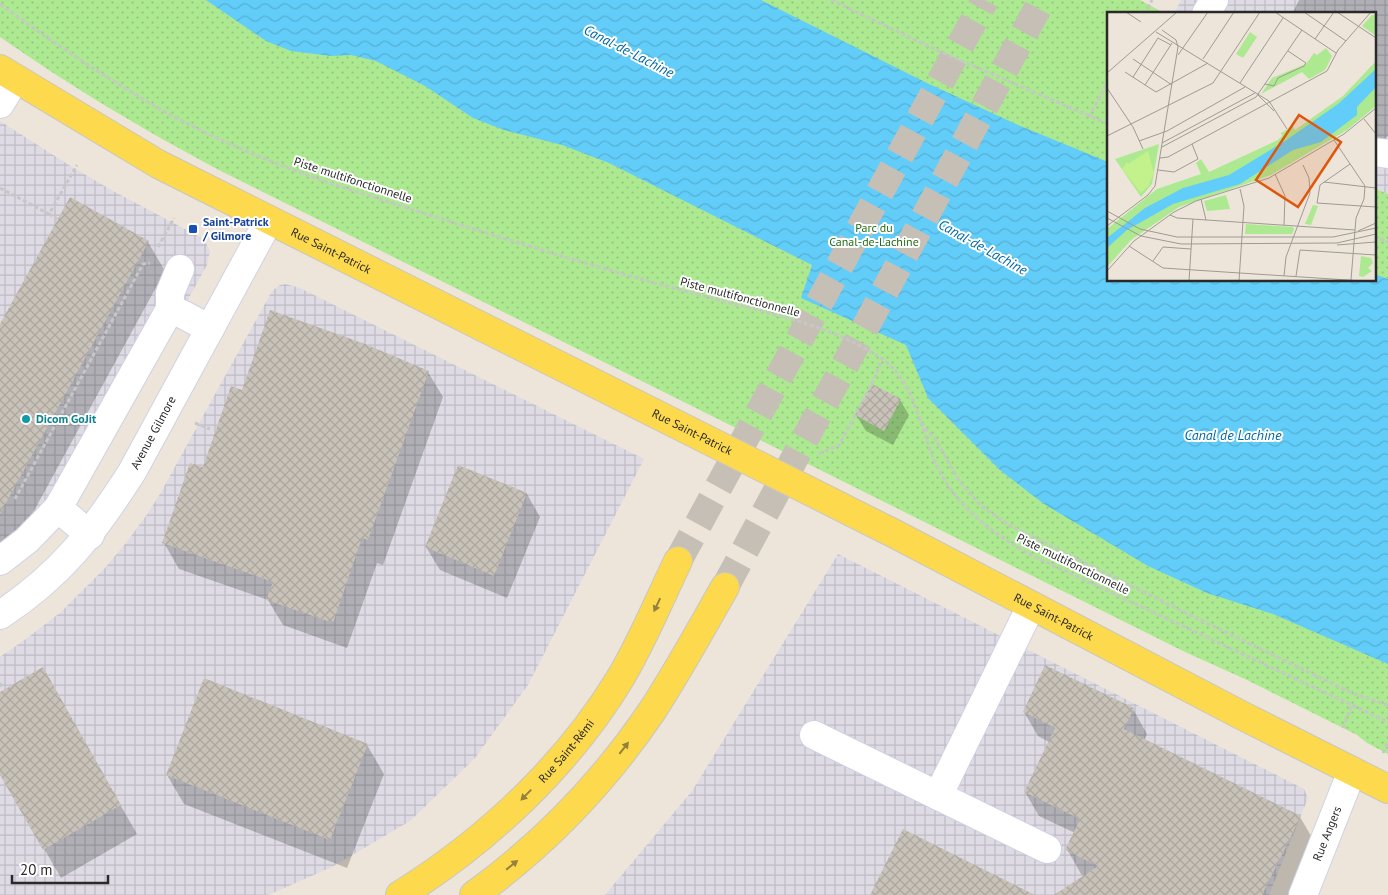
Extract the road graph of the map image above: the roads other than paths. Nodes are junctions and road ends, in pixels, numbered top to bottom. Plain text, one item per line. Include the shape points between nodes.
1 (1214, 0) edge
2 (1207, 12) edge
3 (7, 74) edge
4 (0, 104) edge
5 (269, 220) junction
6 (180, 269) dead end
7 (170, 309) junction
8 (210, 329) junction
9 (58, 508) junction
10 (90, 535) junction
11 (0, 561) edge
12 (678, 561) tunnel mouth
13 (725, 587) tunnel mouth
14 (3, 606) edge
15 (1030, 606) junction
16 (814, 735) dead end
17 (1352, 771) junction
18 (1388, 789) edge
19 (938, 796) junction
20 (1047, 849) dead end
21 (400, 895) edge
22 (474, 895) edge
23 (1303, 895) edge

1 - 2 street
3 - 4 street
3 - 5 main road, Rue Saint-Patrick via 158,164
5 - 8 street, Avenue Gilmore
5 - 15 main road, Rue Saint-Patrick via 894,534
6 - 7 street via 170,294
7 - 8 street
7 - 9 street
8 - 10 street, Avenue Gilmore via 132,472
9 - 10 street
9 - 11 street via 27,540
10 - 14 street, Avenue Gilmore via 46,581
12 -> 21 main road, Rue Saint-Rémi via 621,676 567,750 495,824 447,863
22 -> 13 main road via 544,838 613,763 652,711
15 - 17 main road, Rue Saint-Patrick
15 - 19 street
16 - 19 street
17 - 18 main road, Rue Saint-Patrick
17 - 23 street, Rue Angers
19 - 20 street

